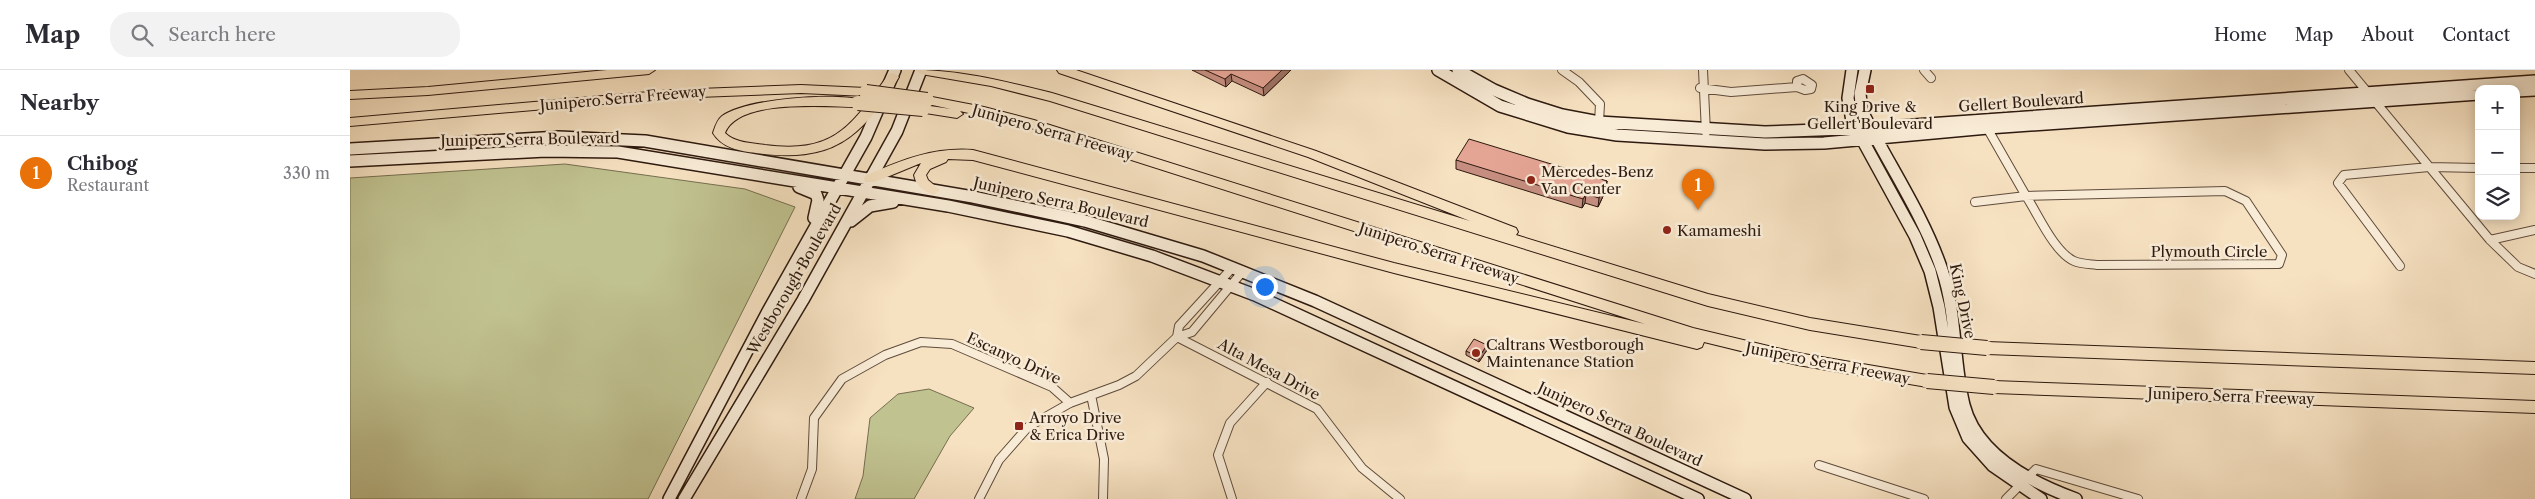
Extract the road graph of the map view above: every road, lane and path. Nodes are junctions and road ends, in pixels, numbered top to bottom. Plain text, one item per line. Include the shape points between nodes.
1 (600, 70) edge
2 (649, 70) edge
3 (921, 70) edge
4 (1063, 70) edge
5 (1082, 70) edge
6 (1438, 70) edge
7 (1458, 70) edge
8 (1562, 70) edge
9 (1703, 70) edge
10 (1852, 70) edge
11 (1865, 70) edge
12 (1924, 70) edge
13 (2349, 70) edge
14 (894, 74) edge
15 (1931, 78) dead end
16 (1099, 81) junction
17 (520, 82) junction
18 (2535, 82) edge
19 (1797, 86) dead end
20 (1700, 88) junction
21 (2535, 90) edge
22 (2520, 92) edge
23 (2475, 94) edge
24 (350, 95) edge
25 (2372, 98) junction
26 (925, 104) junction
27 (350, 122) edge
28 (1599, 122) junction
29 (1985, 124) junction
30 (1874, 133) junction
31 (1860, 134) junction
32 (1706, 135) junction
33 (350, 148) edge
34 (350, 161) edge
35 (1003, 161) junction
36 (2429, 166) junction
37 (2475, 168) edge
38 (2520, 168) edge
39 (2535, 168) edge
40 (749, 173) junction
41 (844, 174) junction
42 (870, 179) junction
43 (835, 188) junction
44 (934, 190) junction
45 (863, 192) junction
46 (2026, 196) junction
47 (1975, 202) dead end
48 (930, 203) junction
49 (2535, 230) edge
50 (810, 234) junction
51 (838, 236) junction
52 (2490, 240) junction
53 (1531, 246) junction
54 (2400, 266) dead end
55 (1238, 269) junction
56 (2535, 274) edge
57 (1226, 283) junction
58 (1177, 337) junction
59 (1840, 368) junction
60 (2535, 368) edge
61 (1268, 382) junction
62 (1091, 395) junction
63 (1070, 402) junction
64 (2535, 407) edge
65 (1819, 466) dead end
66 (2023, 482) junction
67 (669, 499) edge
68 (684, 499) edge
69 (802, 499) edge
70 (979, 499) edge
71 (1103, 499) edge
72 (1232, 499) edge
73 (1400, 499) edge
74 (1698, 499) edge
75 (1745, 499) edge
76 (1924, 499) edge
77 (2006, 499) edge
78 (2041, 499) edge
79 (2076, 499) edge
80 (2138, 499) edge

1 - 17 highway
2 - 17 highway, Junipero Serra Freeway
3 - 42 main road, Westborough Boulevard via 897,131
3 - 53 highway, Junipero Serra Freeway via 1045,95
4 - 16 highway
5 - 16 highway
6 - 32 main road, Gellert Boulevard via 1494,103 1549,123 1610,134
7 - 28 main road, Gellert Boulevard via 1527,104
8 - 28 street via 1600,104
9 - 20 street
10 - 31 main road, King Drive via 1848,98 1852,121
11 - 30 main road, King Drive via 1860,94 1862,111
12 - 15 street
13 - 25 street
14 - 26 highway, bridge via 856,127 842,139 818,150 795,153 767,150 728,142 719,133 720,126 728,117 749,108 802,103 858,104
14 - 41 main road, Westborough Boulevard via 876,118
16 - 53 highway via 1345,165 1507,230
17 - 24 highway, Junipero Serra Freeway
18 - 25 main road, Gellert Boulevard
19 - 20 street via 1731,92
20 - 32 street via 1704,99
21 - 22 main road
23 - 25 main road, Gellert Boulevard
25 - 29 main road, Gellert Boulevard
25 - 36 street
26 - 27 highway, Junipero Serra Freeway, bridge via 866,92 780,88 710,90
26 - 59 highway, Junipero Serra Freeway via 984,111 1045,128 1673,328 1762,352
28 - 32 main road, Gellert Boulevard
29 - 30 main road, Gellert Boulevard
29 - 46 street, Plymouth Circle
30 - 31 main road, Gellert Boulevard
30 - 66 main road, King Drive via 1928,234 1942,270 1952,314 1964,407 1982,438
31 - 32 main road, Gellert Boulevard via 1765,144
31 - 66 main road, King Drive via 1915,236 1930,271 1955,407 1968,438 1993,466
33 - 41 main road, Junipero Serra Boulevard via 540,138 612,138 678,145
34 - 40 main road, Junipero Serra Boulevard via 600,151 651,156
35 - 42 highway via 962,153 941,153 920,157
35 - 44 highway via 961,158 932,162 922,170 920,179
35 - 59 highway via 1632,329
36 - 37 street
36 - 52 street
36 - 54 street via 2344,175 2338,183
38 - 39 street
40 - 43 main road, Junipero Serra Boulevard
40 - 50 main road via 816,194 818,200
41 - 42 main road, Junipero Serra Boulevard
41 - 43 main road, Westborough Boulevard
42 - 44 main road, Junipero Serra Boulevard
42 - 45 main road, Westborough Boulevard
43 - 45 main road, Junipero Serra Boulevard
43 - 50 main road, Westborough Boulevard
44 - 55 main road, Junipero Serra Boulevard via 1085,221
45 - 48 main road, Junipero Serra Boulevard
45 - 51 main road, Westborough Boulevard
46 - 46 street, Plymouth Circle via 2056,244 2070,259 2080,263 2270,266 2279,264 2282,255 2246,201 2224,191
46 - 47 street
48 - 51 main road via 882,202 872,205 858,213
48 - 57 main road, Junipero Serra Boulevard via 1008,217 1085,236
49 - 52 street
50 - 67 main road, Westborough Boulevard
51 - 68 main road, Westborough Boulevard
52 - 56 street via 2518,267
53 - 60 highway, Junipero Serra Freeway, bridge via 1748,311 1921,342 1987,348
55 - 57 street
55 - 75 main road, Junipero Serra Boulevard via 1315,301
57 - 58 street via 1179,326
57 - 58 street via 1192,332
57 - 74 main road, Junipero Serra Boulevard
58 - 61 street, Alta Mesa Drive
58 - 62 street via 1136,376 1119,386
59 - 64 highway, Junipero Serra Freeway, bridge via 1994,387
61 - 72 street via 1230,423 1218,456
61 - 73 street, Alta Mesa Drive via 1317,409 1332,424 1352,456 1371,478
62 - 63 street
62 - 71 street via 1104,459
63 - 69 street, Escanyo Drive via 1052,388 952,344 921,342 884,355 842,379 814,418 812,469
63 - 70 street via 1028,428 1013,442 999,460
65 - 76 street
66 - 77 street
66 - 78 main road, King Drive
66 - 79 main road, King Drive
66 - 80 street via 2036,469

